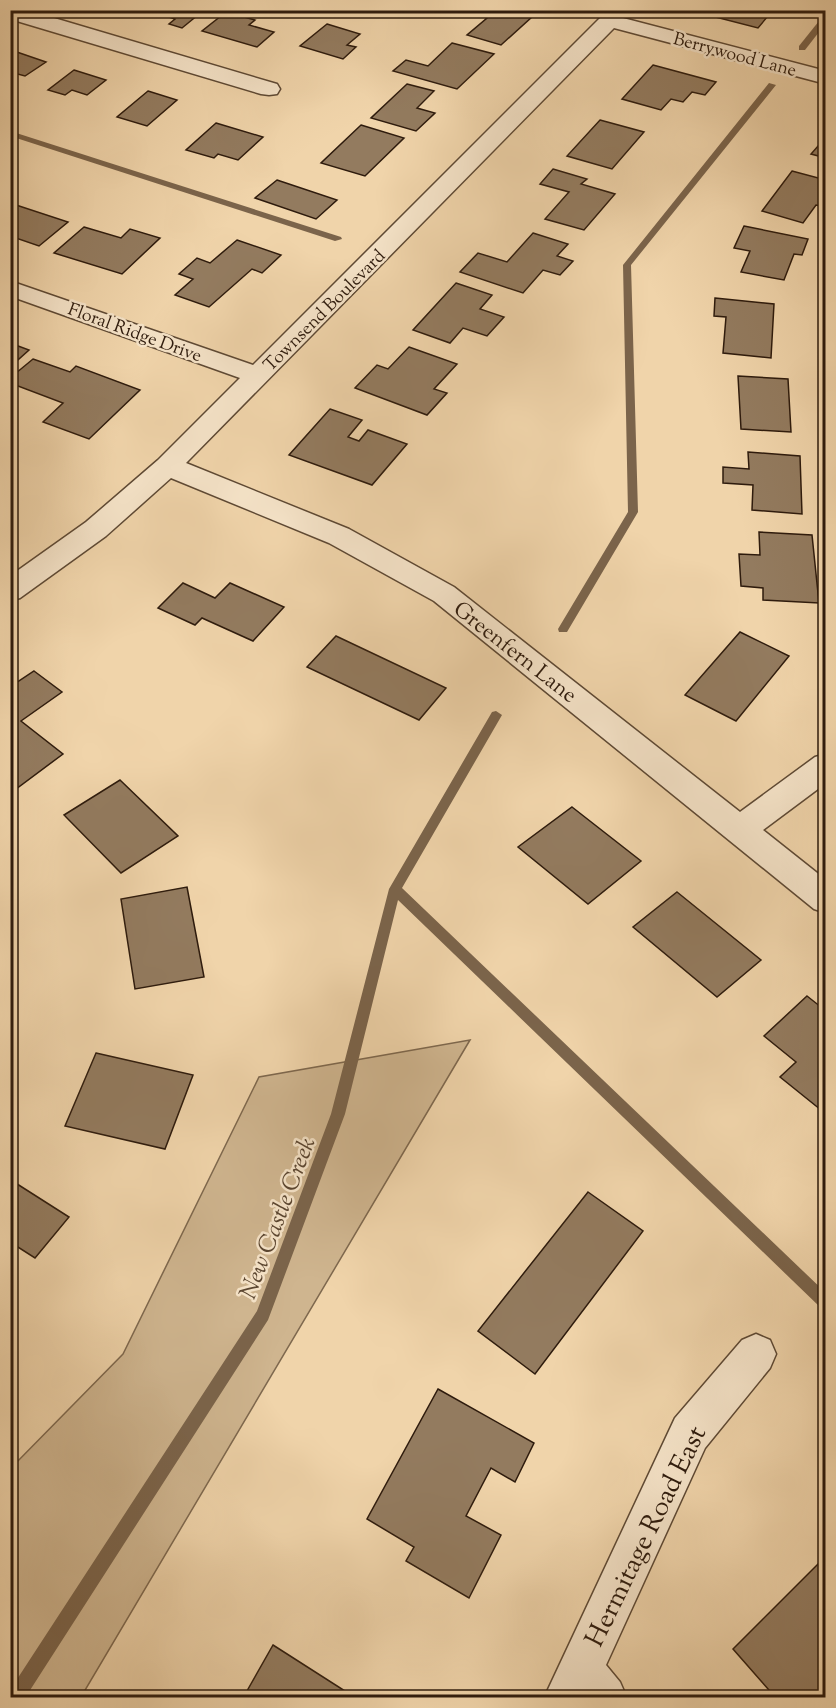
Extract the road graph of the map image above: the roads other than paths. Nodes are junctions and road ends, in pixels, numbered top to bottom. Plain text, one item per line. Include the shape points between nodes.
1 (10, 12) edge
2 (615, 16) edge
3 (825, 78) edge
4 (269, 89) dead end
5 (10, 288) edge
6 (259, 376) junction
7 (168, 466) junction
8 (10, 591) edge
9 (825, 766) edge
10 (741, 829) junction
11 (825, 899) edge
12 (756, 1354) dead end
13 (584, 1688) edge

1 - 4 street
2 - 3 street, Berrywood Lane
2 - 6 street, Townsend Boulevard
5 - 6 street, Floral Ridge Drive
6 - 7 street, Townsend Boulevard
7 - 8 street, Townsend Boulevard via 96,529
7 - 10 street, Greenfern Lane via 339,536 444,594
9 - 10 street
10 - 11 street, Greenfern Lane
12 - 13 street, Hermitage Road East via 690,1433

